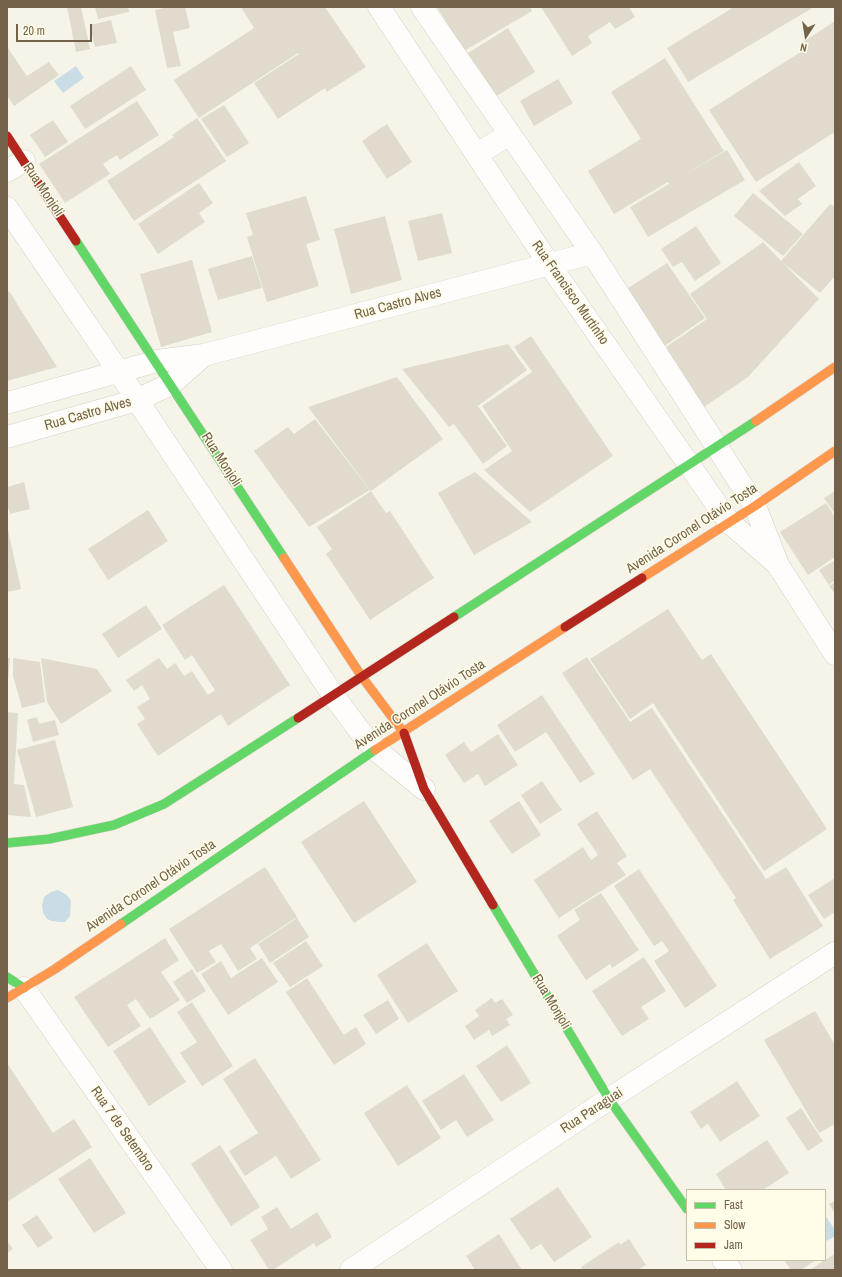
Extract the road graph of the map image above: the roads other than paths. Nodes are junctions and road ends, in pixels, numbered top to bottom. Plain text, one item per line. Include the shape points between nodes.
1 (378, 7) edge
2 (422, 7) edge
3 (510, 134) junction
4 (7, 136) edge
5 (476, 154) junction
6 (15, 166) edge
7 (7, 208) edge
8 (592, 253) junction
9 (549, 264) junction
10 (204, 355) junction
11 (157, 361) junction
12 (835, 367) edge
13 (120, 372) junction
14 (171, 384) junction
15 (136, 400) junction
16 (7, 403) edge
17 (7, 437) edge
18 (717, 447) junction
19 (835, 452) edge
20 (689, 465) junction
21 (755, 506) junction
22 (729, 522) junction
23 (778, 565) junction
24 (835, 654) edge
25 (362, 677) junction
26 (333, 696) junction
27 (403, 731) junction
28 (376, 750) junction
29 (424, 790) junction
30 (7, 843) edge
31 (835, 953) edge
32 (13, 988) edge
33 (609, 1099) junction
34 (686, 1208) edge
35 (725, 1261) edge
36 (221, 1270) edge
37 (351, 1270) edge
38 (731, 1270) edge

1 - 5 street, Rua Francisco Murtinho
2 - 3 street, Rua Francisco Murtinho
3 - 5 street
3 - 8 street, Rua Francisco Murtinho
4 - 6 main road, Rua Monjoli
5 - 9 street, Rua Francisco Murtinho
6 - 11 main road, Rua Monjoli
7 - 13 street, Rua Monjoli
8 - 9 street, Rua Castro Alves
8 - 18 street, Rua Francisco Murtinho
9 - 10 street, Rua Castro Alves
9 - 20 street, Rua Francisco Murtinho
10 - 11 street, Rua Castro Alves
10 - 14 street, Rua Castro Alves
11 - 13 street, Rua Castro Alves
11 - 14 main road, Rua Monjoli
12 - 18 main road
13 - 15 street, Rua Monjoli
13 - 16 street, Rua Castro Alves
14 - 15 street, Rua Castro Alves
14 - 25 main road, Rua Monjoli
15 - 17 street, Rua Castro Alves
15 - 26 street, Rua Monjoli
18 - 20 main road
18 - 21 street, Rua Francisco Murtinho
19 - 21 main road, Avenida Coronel Otávio Tosta
20 - 22 street, Rua Francisco Murtinho
20 - 25 main road
21 - 22 main road, Avenida Coronel Otávio Tosta
21 - 23 street, Rua Francisco Murtinho
22 - 23 street, Rua Francisco Murtinho
22 - 27 main road, Avenida Coronel Otávio Tosta
23 - 24 street, Rua Francisco Murtinho
25 - 26 main road
25 - 27 main road, Rua Monjoli
26 - 28 street, Rua Monjoli
26 - 30 main road via 164,804 114,825 49,839
27 - 28 main road, Avenida Coronel Otávio Tosta
27 - 29 main road, Rua Monjoli
28 - 29 street, Rua Monjoli
28 - 32 main road, Avenida Coronel Otávio Tosta via 55,969
29 - 33 main road, Rua Monjoli
31 - 33 street, Rua Paraguai
32 - 36 street, Rua 7 de Setembro
33 - 34 main road, Rua Monjoli
33 - 37 street, Rua Paraguai
35 - 38 street

